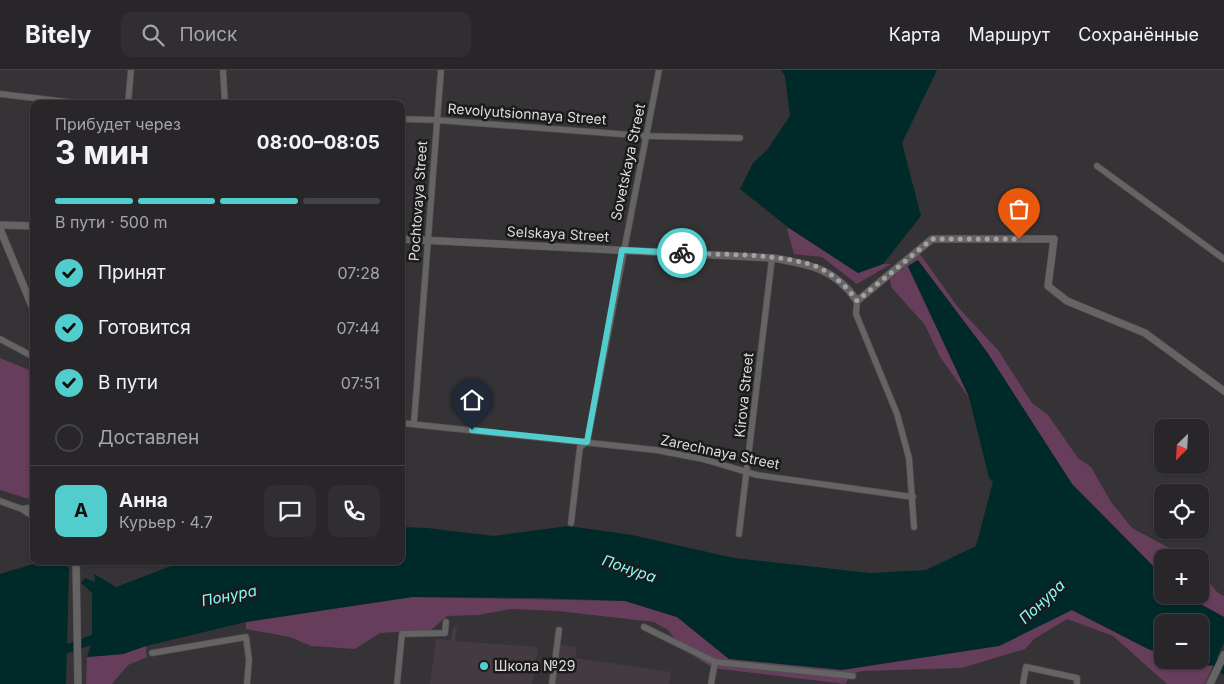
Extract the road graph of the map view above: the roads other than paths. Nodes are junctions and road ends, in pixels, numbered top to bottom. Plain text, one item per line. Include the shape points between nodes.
1 (131, 70) edge
2 (223, 70) edge
3 (441, 70) edge
4 (659, 70) edge
5 (0, 94) edge
6 (51, 100) edge
7 (128, 100) edge
8 (225, 100) edge
9 (405, 119) edge
10 (436, 120) junction
11 (646, 136) junction
12 (740, 138) dead end
13 (1097, 166) dead end
14 (0, 225) edge
15 (30, 226) edge
16 (0, 229) edge
17 (405, 239) edge
18 (428, 240) junction
19 (622, 250) junction
20 (772, 258) junction
21 (1224, 259) edge
22 (30, 301) edge
23 (857, 301) junction
24 (0, 339) edge
25 (30, 355) edge
26 (1224, 391) edge
27 (405, 423) edge
28 (414, 423) junction
29 (587, 442) junction
30 (748, 470) junction
31 (913, 497) junction
32 (0, 501) edge
33 (30, 508) edge
34 (22, 509) junction
35 (30, 514) edge
36 (571, 523) dead end
37 (914, 527) dead end
38 (739, 534) dead end
39 (76, 565) edge
40 (446, 622) dead end
41 (644, 627) dead end
42 (559, 630) dead end
43 (152, 653) dead end
44 (1224, 655) edge
45 (715, 662) junction
46 (853, 676) dead end
47 (78, 684) edge
48 (247, 684) edge
49 (397, 684) edge
50 (552, 684) edge
51 (711, 684) edge
52 (1023, 684) edge
53 (1077, 684) edge
54 (1210, 684) edge

1 - 7 street
2 - 8 street
3 - 10 street, Pochtovaya Street
4 - 11 street, Sovetskaya Street
5 - 6 street
9 - 10 street, Revolyutsionnaya Street
10 - 11 street, Revolyutsionnaya Street
10 - 18 street, Pochtovaya Street
11 - 12 street, Revolyutsionnaya Street
11 - 19 street, Sovetskaya Street
13 - 21 street
14 - 15 street
16 - 22 street
17 - 18 street, Selskaya Street
18 - 19 street, Selskaya Street
18 - 28 street, Pochtovaya Street
19 - 20 street, Selskaya Street
19 - 29 street, Sovetskaya Street
20 - 23 street, Selskaya Street via 810,264 849,289
20 - 30 street, Kirova Street
23 - 26 street via 932,239 1054,239 1048,286 1067,301 1145,333
23 - 31 street via 856,314 897,414 909,458
24 - 25 street
27 - 28 street, Zarechnaya Street
28 - 29 street, Zarechnaya Street
29 - 30 street, Zarechnaya Street via 656,450
29 - 36 street, Sovetskaya Street via 580,447
30 - 31 street, Zarechnaya Street via 757,475
30 - 38 street, Kirova Street
31 - 37 street
32 - 34 street
33 - 34 street
34 - 35 street
39 - 47 street
40 - 49 street via 445,633 402,634
41 - 45 street
42 - 50 street
43 - 48 street via 246,637 249,660
44 - 54 street
45 - 46 street
45 - 51 street
52 - 53 street via 1026,667 1077,678

